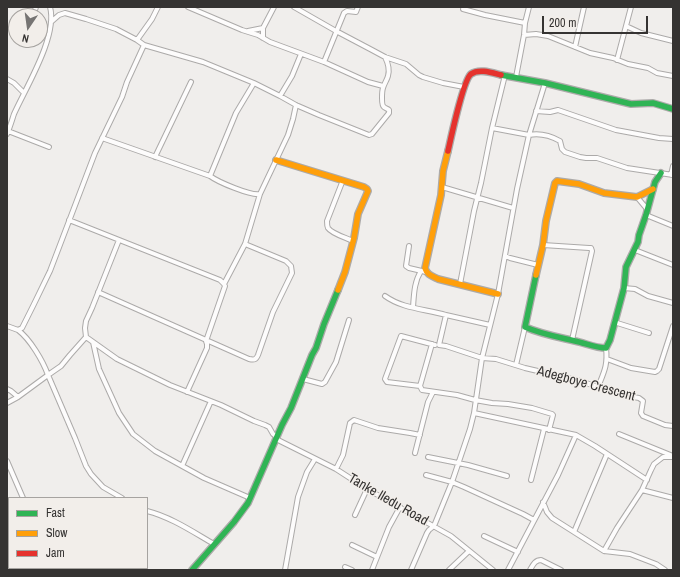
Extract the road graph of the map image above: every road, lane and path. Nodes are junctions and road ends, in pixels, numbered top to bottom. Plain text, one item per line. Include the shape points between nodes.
1 (158, 7) edge
2 (191, 7) edge
3 (274, 7) edge
4 (294, 7) edge
5 (358, 7) edge
6 (529, 7) edge
7 (584, 7) edge
8 (631, 7) edge
9 (51, 9) edge
10 (463, 9) dead end
11 (59, 15) junction
12 (51, 22) junction
13 (525, 22) junction
14 (626, 26) junction
15 (263, 28) junction
16 (248, 31) junction
17 (336, 31) junction
18 (524, 35) junction
19 (263, 38) junction
20 (137, 40) junction
21 (673, 41) edge
22 (144, 45) junction
23 (575, 47) junction
24 (301, 54) junction
25 (385, 57) junction
26 (617, 60) junction
27 (324, 62) junction
28 (505, 75) junction
29 (673, 76) edge
30 (516, 77) junction
31 (7, 79) edge
32 (191, 82) dead end
33 (254, 83) junction
34 (545, 83) junction
35 (383, 86) junction
36 (464, 87) junction
37 (24, 93) junction
38 (280, 96) junction
39 (296, 104) junction
40 (673, 109) edge
41 (536, 111) junction
42 (492, 128) junction
43 (8, 133) edge
44 (529, 135) junction
45 (102, 138) junction
46 (673, 139) edge
47 (49, 147) dead end
48 (155, 157) junction
49 (276, 160) junction
50 (673, 166) edge
51 (661, 173) junction
52 (672, 175) edge
53 (210, 176) junction
54 (343, 180) junction
55 (442, 187) junction
56 (653, 189) junction
57 (260, 194) junction
58 (638, 197) junction
59 (478, 198) junction
60 (513, 208) junction
61 (646, 212) junction
62 (69, 220) junction
63 (673, 226) edge
64 (119, 240) junction
65 (353, 241) junction
66 (244, 244) junction
67 (543, 245) junction
68 (409, 246) dead end
69 (635, 250) junction
70 (505, 256) junction
71 (673, 264) edge
72 (538, 265) junction
73 (423, 272) junction
74 (224, 284) junction
75 (460, 284) junction
76 (624, 288) junction
77 (98, 292) junction
78 (498, 294) junction
79 (385, 296) dead end
80 (673, 303) edge
81 (413, 307) junction
82 (446, 315) junction
83 (349, 320) dead end
84 (614, 322) junction
85 (490, 325) junction
86 (7, 326) edge
87 (673, 326) edge
88 (525, 327) junction
89 (18, 330) junction
90 (649, 333) dead end
91 (86, 337) junction
92 (572, 340) junction
93 (206, 341) junction
94 (94, 342) junction
95 (432, 344) junction
96 (439, 345) junction
97 (606, 348) junction
98 (482, 358) junction
99 (607, 359) junction
100 (516, 365) junction
101 (48, 375) junction
102 (303, 379) junction
103 (420, 386) junction
104 (598, 387) junction
105 (7, 389) edge
106 (188, 392) junction
107 (433, 392) junction
108 (18, 397) junction
109 (475, 400) junction
110 (211, 401) junction
111 (7, 403) edge
112 (474, 413) junction
113 (673, 426) edge
114 (544, 429) junction
115 (549, 430) junction
116 (619, 434) dead end
117 (420, 435) junction
118 (576, 435) junction
119 (276, 438) junction
120 (415, 453) dead end
121 (607, 454) junction
122 (673, 456) edge
123 (428, 457) dead end
124 (315, 459) junction
125 (7, 461) edge
126 (458, 463) junction
127 (182, 466) junction
128 (336, 469) junction
129 (426, 475) dead end
130 (507, 476) dead end
131 (531, 480) dead end
132 (647, 480) junction
133 (452, 482) junction
134 (367, 489) junction
135 (642, 490) junction
136 (23, 497) edge
137 (120, 497) edge
138 (250, 498) junction
139 (673, 498) edge
140 (543, 502) junction
141 (400, 507) junction
142 (148, 511) edge
143 (355, 515) dead end
144 (534, 520) junction
145 (434, 526) junction
146 (574, 532) junction
147 (484, 536) dead end
148 (214, 544) junction
149 (352, 545) dead end
150 (469, 551) junction
151 (604, 551) junction
152 (518, 552) junction
153 (377, 557) junction
154 (345, 567) dead end
155 (192, 570) edge
156 (286, 570) edge
157 (352, 570) edge
158 (372, 570) edge
159 (411, 570) edge
160 (449, 570) edge
161 (493, 570) edge
162 (508, 570) edge
163 (530, 570) edge
164 (560, 570) edge
165 (665, 570) edge

1 - 20 street
2 - 16 street
3 - 15 street
4 - 17 street
5 - 17 street via 356,12 347,10 344,13
6 - 13 street
7 - 23 street
8 - 14 street
9 - 11 street
9 - 12 street
10 - 13 street
11 - 12 street
11 - 20 street via 70,14 102,24
12 - 37 street via 42,53
13 - 18 street
14 - 21 street via 641,33
14 - 26 street
15 - 16 street
15 - 19 street
16 - 19 street
17 - 25 street
17 - 27 street
18 - 23 street via 548,36
18 - 30 street
19 - 24 street
20 - 22 street
22 - 33 street via 203,62
22 - 45 street
23 - 26 street
24 - 27 street
24 - 38 street
25 - 35 street via 389,68
25 - 36 street via 406,64 423,77
26 - 29 street
27 - 35 street
28 - 30 street
28 - 36 street via 477,71 472,73
28 - 42 street
30 - 34 street
31 - 37 street
32 - 48 street
33 - 38 street
33 - 53 street via 236,113
34 - 40 street via 631,104 653,103
34 - 41 street
35 - 39 street via 382,106 389,110 389,113 372,134 368,135
36 - 55 street via 443,171
37 - 43 street
38 - 39 street
39 - 49 street via 294,119
41 - 44 street
41 - 46 street via 558,110 616,130
42 - 44 street
42 - 59 street
43 - 47 street
44 - 51 street via 540,134 557,139 565,152 580,158 597,158 627,168
44 - 60 street
45 - 48 street
45 - 62 street
48 - 53 street
49 - 54 street
49 - 57 street
50 - 52 street
51 - 52 street
51 - 56 street
53 - 57 street via 253,194
54 - 65 street via 327,221 330,230
54 - 65 street via 364,186 368,191 358,214
55 - 59 street
55 - 73 street
56 - 58 street
56 - 61 street
57 - 66 street
58 - 61 street
58 - 67 street via 604,193 579,184 557,181 552,194
59 - 60 street
59 - 75 street
60 - 70 street
61 - 63 street
61 - 69 street
62 - 64 street
62 - 89 street via 50,271 25,324
64 - 74 street via 220,280
64 - 77 street
65 - 102 street via 345,272
66 - 74 street
66 - 93 street via 286,261 291,266 292,273 273,312 257,358 249,359
67 - 72 street
67 - 92 street via 591,248 592,251
68 - 73 street via 406,266
69 - 71 street
69 - 76 street via 626,267
70 - 72 street
70 - 78 street
72 - 88 street
73 - 75 street via 438,279
73 - 81 street via 418,276 416,283
74 - 93 street
75 - 78 street
76 - 80 street via 635,289 648,296
76 - 84 street
77 - 91 street via 86,320
77 - 93 street
78 - 85 street
79 - 81 street via 392,301
81 - 82 street
82 - 85 street
82 - 96 street
83 - 102 street via 336,362 325,382 322,384
84 - 90 street
84 - 97 street
85 - 98 street
86 - 89 street
87 - 99 street via 657,371 631,368
88 - 92 street
88 - 100 street
89 - 101 street via 42,361
91 - 94 street, Tanke Iledu Road
91 - 101 street via 61,366
92 - 97 street
93 - 106 street via 207,348
94 - 106 street, Tanke Iledu Road via 117,359
94 - 127 street via 99,369 119,413 133,434 155,451
95 - 96 street, Adegboye Crescent
95 - 103 street
95 - 103 street, Adegboye Crescent via 401,336 385,379 387,382
96 - 98 street, Adegboye Crescent
97 - 99 street
98 - 100 street, Adegboye Crescent via 496,358
98 - 109 street
99 - 104 street
100 - 104 street, Adegboye Crescent
101 - 108 street
101 - 137 street via 90,474 103,487
102 - 119 street
103 - 107 street via 422,390
104 - 113 street, Adegboye Crescent via 639,398 643,401 643,416
105 - 108 street
106 - 110 street, Tanke Iledu Road
107 - 109 street
107 - 117 street
108 - 111 street
109 - 112 street
109 - 115 street via 532,408 552,414
110 - 119 street, Tanke Iledu Road via 269,427
110 - 127 street
112 - 114 street
112 - 126 street
114 - 115 street
114 - 131 street
115 - 118 street
116 - 122 street
117 - 120 street
117 - 128 street via 378,428 354,420 350,423 343,455
118 - 121 street
118 - 140 street
119 - 124 street, Tanke Iledu Road
119 - 138 street
121 - 132 street
121 - 146 street
122 - 132 street via 664,457 654,464
123 - 126 street
124 - 128 street, Tanke Iledu Road
124 - 156 street via 298,497
125 - 136 street
126 - 130 street
126 - 133 street
127 - 138 street
128 - 134 street, Tanke Iledu Road
129 - 133 street
132 - 135 street
133 - 144 street
133 - 145 street
134 - 141 street, Tanke Iledu Road
134 - 143 street
135 - 139 street
135 - 151 street
138 - 148 street via 234,522
140 - 144 street
140 - 146 street via 546,512 552,518
141 - 145 street, Tanke Iledu Road
141 - 153 street
142 - 148 street
144 - 152 street
145 - 150 street, Tanke Iledu Road
145 - 159 street via 427,533
146 - 151 street
147 - 152 street
148 - 155 street
149 - 153 street
150 - 160 street
150 - 161 street, Tanke Iledu Road
151 - 165 street via 630,554
152 - 162 street
153 - 158 street
154 - 157 street
163 - 164 street via 533,563 538,560

